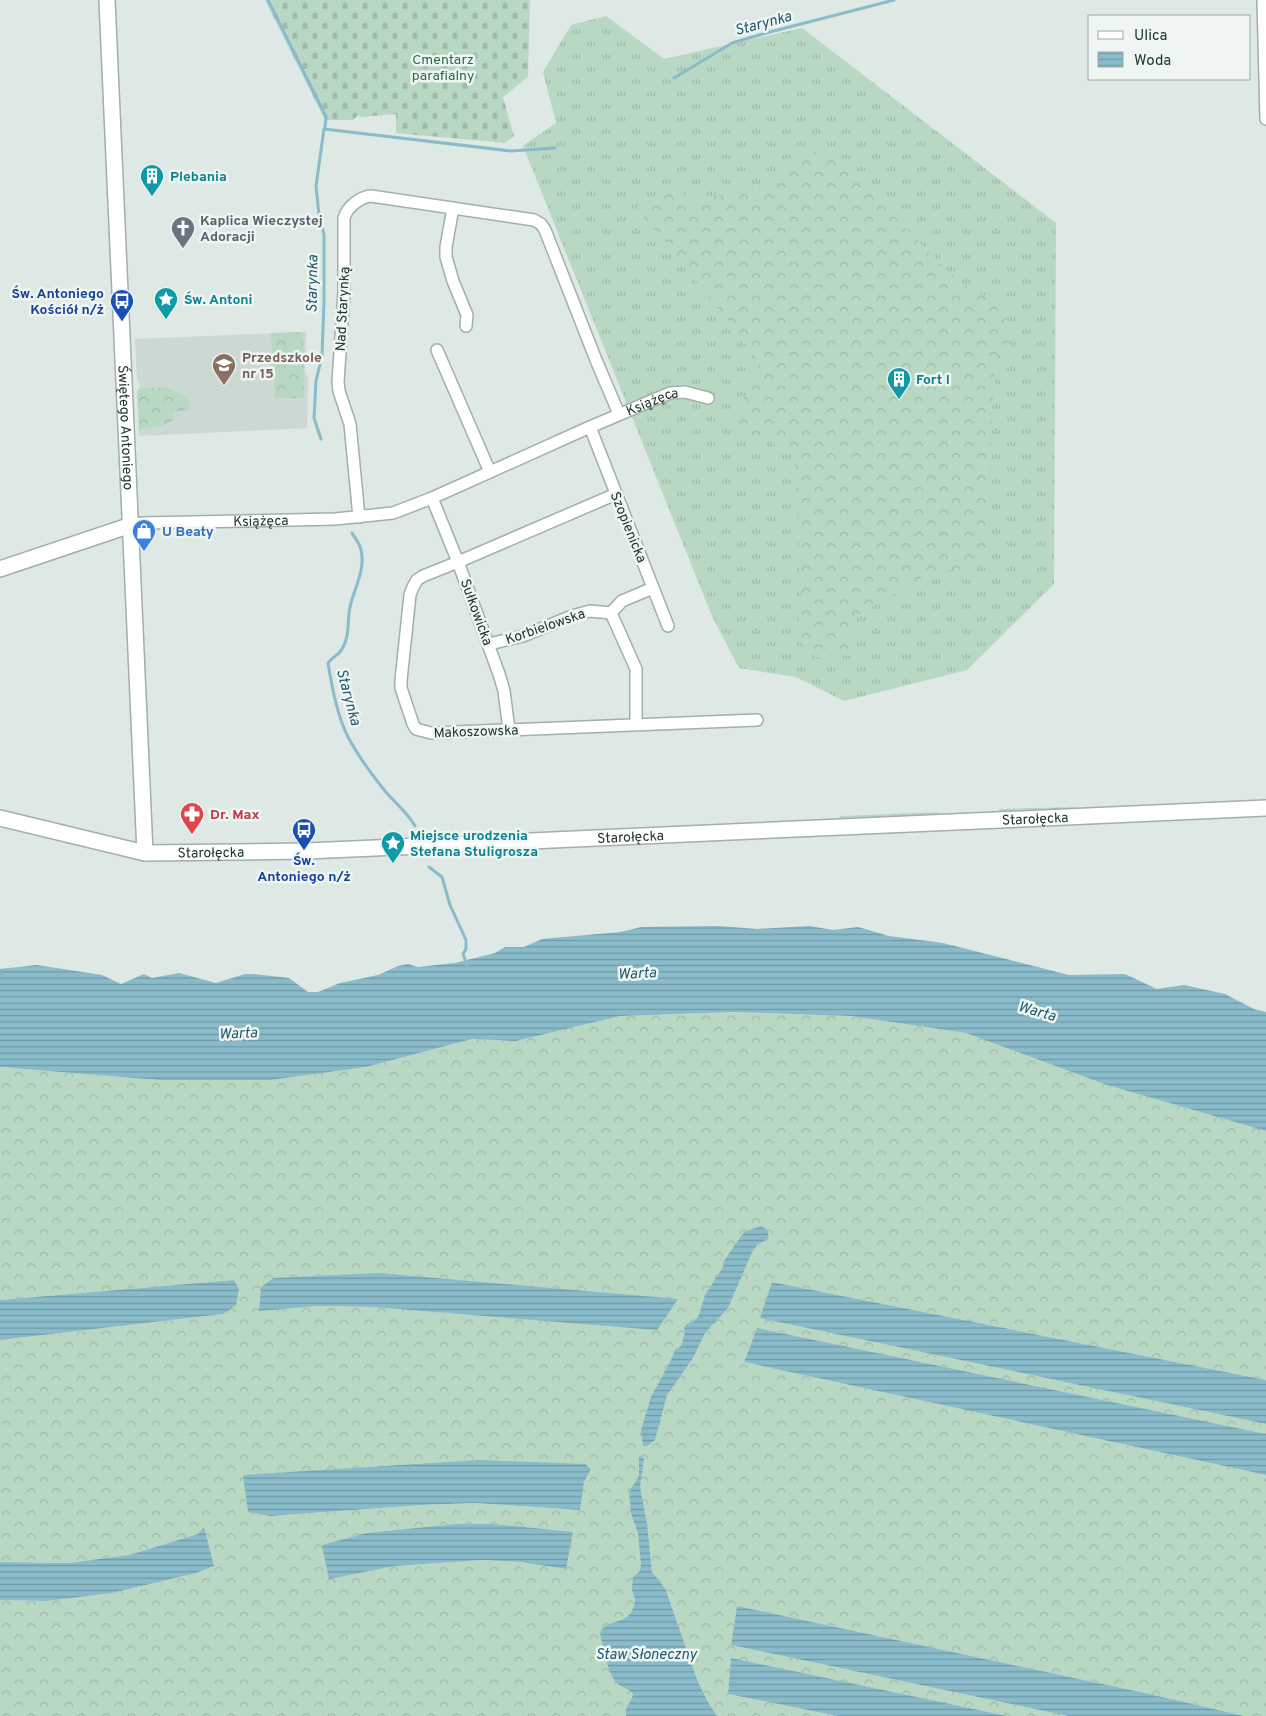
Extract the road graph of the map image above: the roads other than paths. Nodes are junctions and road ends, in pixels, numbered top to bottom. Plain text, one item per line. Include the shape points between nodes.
1 (107, 0) edge
2 (1263, 0) edge
3 (1266, 119) edge
4 (452, 208) junction
5 (466, 326) dead end
6 (437, 350) dead end
7 (708, 398) dead end
8 (619, 414) junction
9 (590, 427) junction
10 (490, 472) junction
11 (616, 494) junction
12 (432, 498) junction
13 (360, 517) junction
14 (131, 529) junction
15 (458, 562) junction
16 (0, 569) edge
17 (653, 588) junction
18 (611, 612) junction
19 (668, 626) dead end
20 (489, 644) junction
21 (757, 720) dead end
22 (636, 724) junction
23 (509, 730) junction
24 (1266, 808) edge
25 (0, 818) edge
26 (145, 854) junction

1 - 14 street, Świętego Antoniego
2 - 3 street
4 - 5 street via 446,257 467,316
4 - 8 street, Nad Starynką via 534,220 541,224
4 - 13 street, Nad Starynką via 367,196 344,215 344,292 338,382 350,424
6 - 10 street
7 - 8 street, Książęca via 685,392 670,393
8 - 9 street, Książęca
9 - 10 street, Książęca
9 - 11 street, Szopienicka
10 - 12 street, Książęca
11 - 15 street, Makoszowska
11 - 17 street, Szopienicka
12 - 13 street, Książęca via 393,513
12 - 15 street, Sułkowicka
13 - 14 street, Książęca via 142,523
14 - 16 street, Książęca
14 - 26 street, Świętego Antoniego
15 - 20 street, Sułkowicka
15 - 23 street, Makoszowska via 423,576 413,586 401,680 403,695 413,724 423,732
17 - 18 street via 622,601
17 - 19 street, Szopienicka
18 - 20 street, Korbielowska via 590,611 524,636
18 - 22 street via 636,669
20 - 23 street, Sułkowicka via 504,691
21 - 22 street, Makoszowska
22 - 23 street, Makoszowska
24 - 26 street, Starołęcka via 281,852
25 - 26 street, Starołęcka

